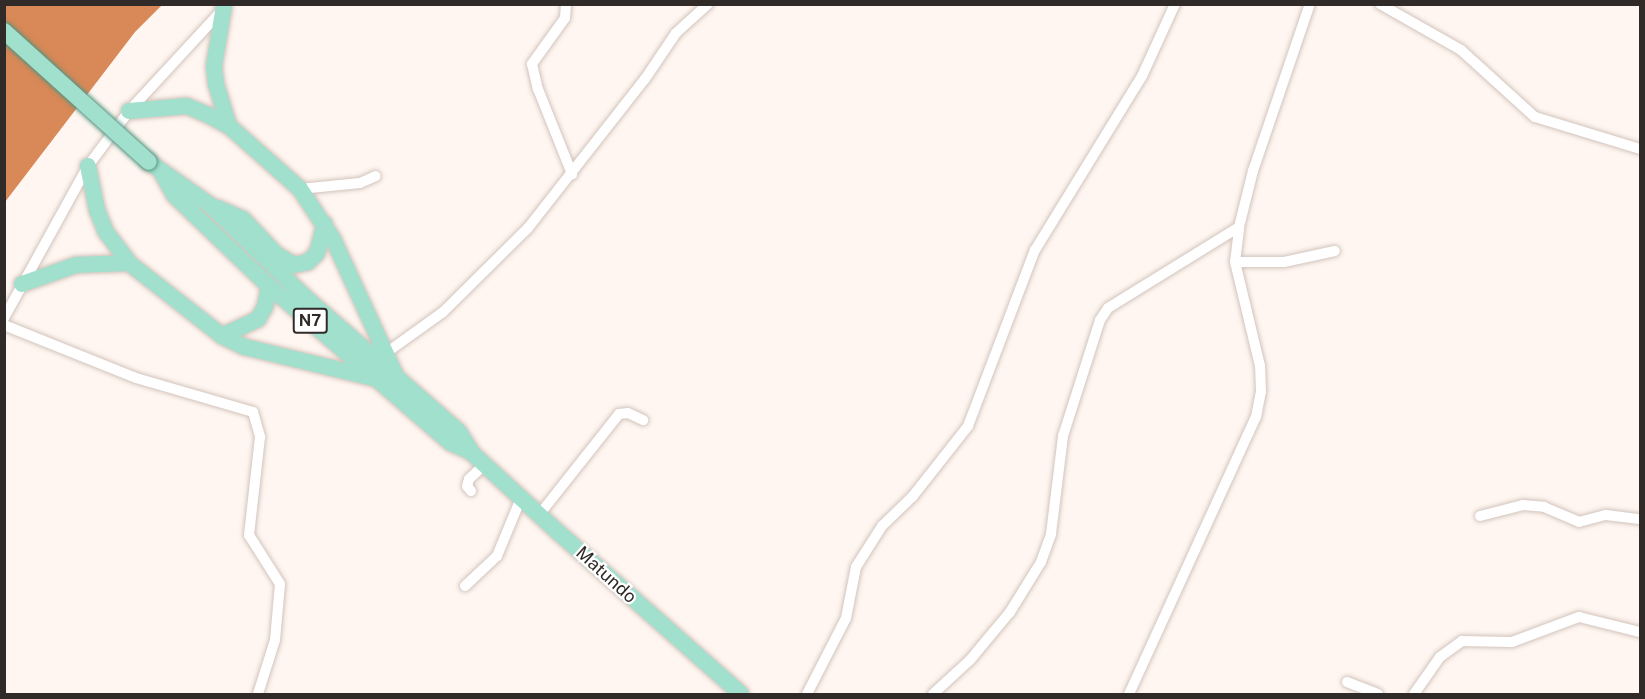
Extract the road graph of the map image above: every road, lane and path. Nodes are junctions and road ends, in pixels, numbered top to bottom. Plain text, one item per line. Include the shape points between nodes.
1 (566, 4) edge
2 (708, 4) edge
3 (1175, 4) edge
4 (1310, 4) edge
5 (1380, 4) edge
6 (225, 5) edge
7 (4, 31) edge
8 (129, 111) junction
9 (230, 126) junction
10 (1641, 149) edge
11 (88, 166) junction
12 (156, 168) junction
13 (572, 174) junction
14 (376, 176) dead end
15 (300, 189) junction
16 (210, 205) junction
17 (325, 224) junction
18 (1239, 227) junction
19 (1335, 251) dead end
20 (1235, 262) junction
21 (129, 263) junction
22 (22, 284) junction
23 (269, 286) junction
24 (4, 318) edge
25 (4, 325) edge
26 (222, 336) junction
27 (386, 353) junction
28 (377, 379) junction
29 (398, 380) junction
30 (643, 420) dead end
31 (479, 458) junction
32 (471, 491) dead end
33 (521, 498) junction
34 (539, 515) junction
35 (1480, 516) dead end
36 (1641, 519) edge
37 (465, 586) dead end
38 (1641, 633) edge
39 (1347, 682) dead end
40 (258, 694) edge
41 (741, 694) edge
42 (807, 694) edge
43 (933, 694) edge
44 (1129, 694) edge
45 (1378, 694) edge
46 (1414, 694) edge

1 - 13 street via 565,18 532,64
2 - 13 street via 676,33
3 - 42 street via 1142,76 1035,250 968,426 920,487 882,526 856,567 846,618
4 - 18 street via 1253,171
5 - 10 street via 1461,50 1535,117
6 - 8 street
6 - 9 main road via 214,66
7 - 12 main road, N7, bridge
8 - 9 main road via 187,106
8 - 11 street
9 - 15 main road
11 - 21 main road via 106,232
11 - 22 street
12 - 16 main road, N7
12 - 23 main road, N7 via 174,195
13 - 27 street via 493,265 443,312
14 - 15 street via 360,183
15 - 17 main road
16 - 17 main road via 243,219 276,254 294,265 308,262 317,253
16 - 29 main road, N7
17 - 27 main road
18 - 20 street
18 - 43 street via 1108,308 1100,320 1063,436 1051,534 1041,562 1010,612 970,660
19 - 20 street via 1294,261
20 - 44 street via 1260,366 1261,392 1256,417
21 - 22 main road via 76,265
21 - 26 main road
22 - 24 street
23 - 26 main road via 258,319
23 - 28 main road, N7
25 - 40 street via 136,378 253,412 260,437 249,535 280,584 275,640
26 - 28 main road via 245,347
27 - 29 main road
28 - 31 main road, N7 via 451,443
29 - 31 main road, N7 via 459,432
30 - 34 street via 620,414
31 - 32 street via 467,486
31 - 33 main road, Matundo / N7
33 - 34 main road, Matundo / N7
33 - 37 street via 497,556
34 - 41 main road, Matundo / N7
35 - 36 street via 1523,505 1544,507 1580,522 1606,515
38 - 46 street via 1579,616 1512,642 1462,641 1440,657
39 - 45 street

